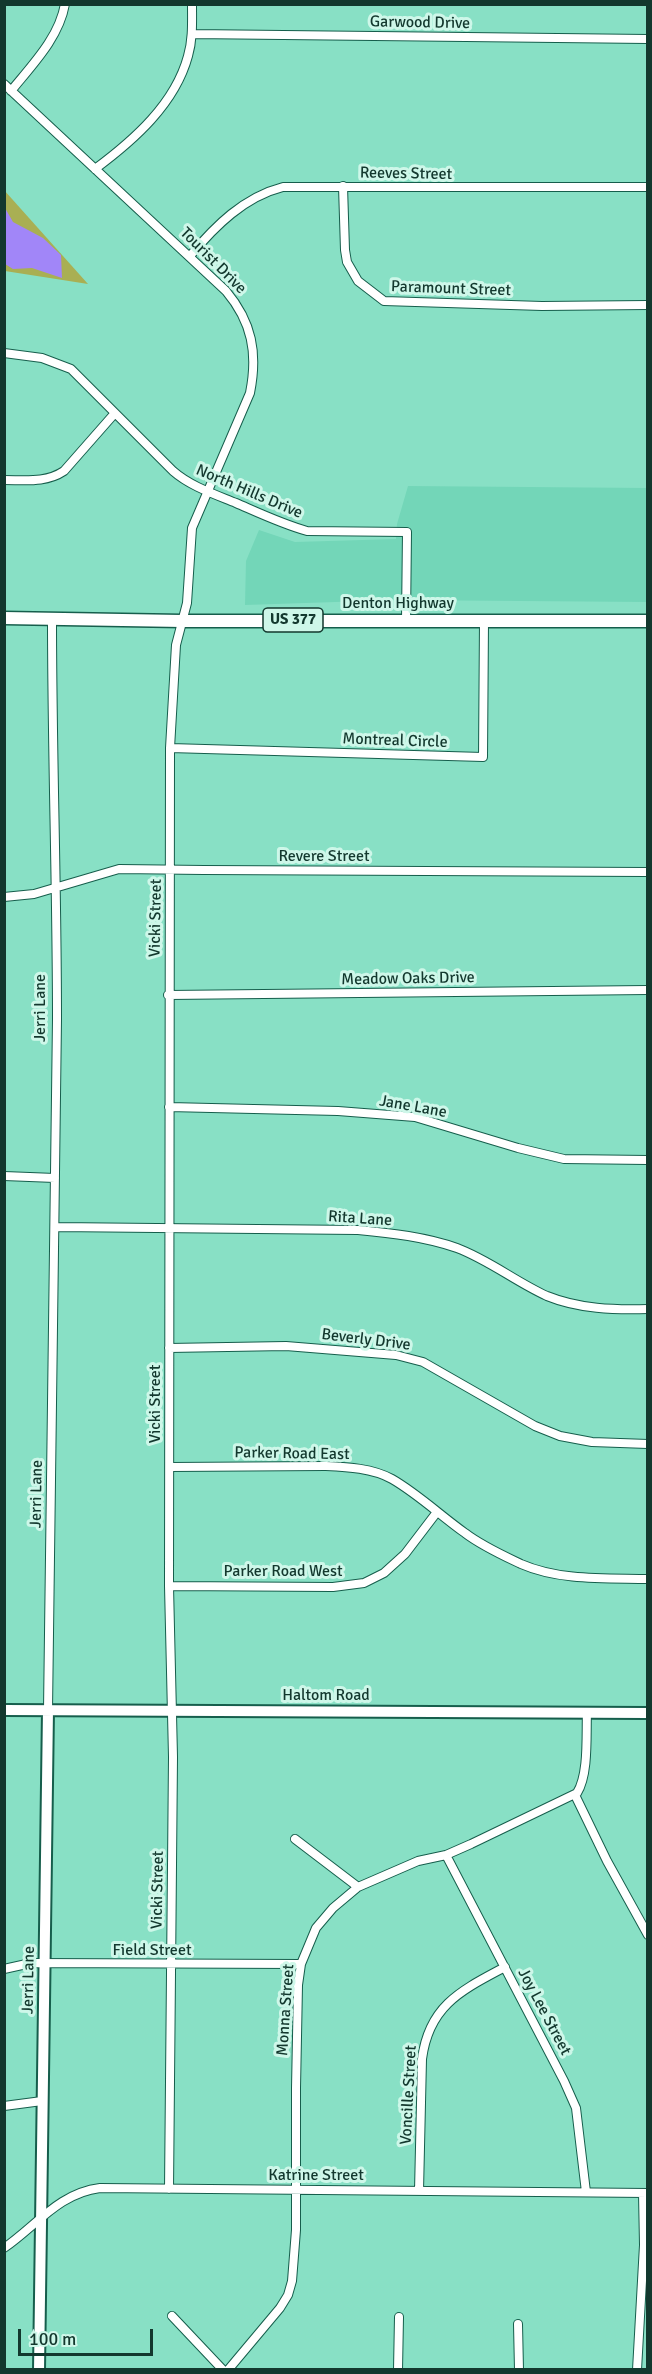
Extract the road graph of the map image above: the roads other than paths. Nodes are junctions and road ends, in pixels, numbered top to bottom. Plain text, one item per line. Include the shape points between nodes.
1 (65, 4) edge
2 (192, 4) edge
3 (192, 34) junction
4 (648, 39) edge
5 (4, 84) edge
6 (11, 91) junction
7 (95, 169) junction
8 (343, 186) junction
9 (648, 187) edge
10 (190, 255) junction
11 (648, 305) edge
12 (4, 353) edge
13 (115, 413) junction
14 (4, 480) edge
15 (208, 491) junction
16 (4, 618) edge
17 (52, 619) junction
18 (406, 620) junction
19 (182, 621) junction
20 (484, 621) junction
21 (648, 621) edge
22 (170, 748) junction
23 (171, 869) junction
24 (648, 872) edge
25 (56, 888) junction
26 (4, 897) edge
27 (648, 990) edge
28 (168, 995) junction
29 (169, 1107) junction
30 (648, 1160) edge
31 (4, 1176) edge
32 (55, 1178) junction
33 (56, 1227) junction
34 (170, 1228) junction
35 (648, 1310) edge
36 (169, 1348) junction
37 (648, 1444) edge
38 (170, 1467) junction
39 (437, 1512) junction
40 (648, 1579) edge
41 (169, 1586) junction
42 (4, 1710) edge
43 (48, 1710) junction
44 (172, 1711) junction
45 (586, 1712) junction
46 (648, 1713) edge
47 (575, 1795) junction
48 (295, 1839) dead end
49 (446, 1855) junction
50 (358, 1887) junction
51 (648, 1935) edge
52 (44, 1963) junction
53 (301, 1964) junction
54 (170, 1965) junction
55 (505, 1967) junction
56 (4, 1968) edge
57 (42, 2101) junction
58 (4, 2106) edge
59 (169, 2189) junction
60 (295, 2190) junction
61 (419, 2191) junction
62 (585, 2192) junction
63 (645, 2193) edge
64 (41, 2216) junction
65 (4, 2248) edge
66 (172, 2316) dead end
67 (399, 2317) dead end
68 (518, 2324) dead end
69 (39, 2370) edge
70 (223, 2370) edge
71 (228, 2370) edge
72 (398, 2370) edge
73 (519, 2370) edge
74 (637, 2370) edge

1 - 6 street via 39,58
2 - 3 street
3 - 4 street, Garwood Drive
3 - 7 street via 182,73 154,118
5 - 6 street, Tourist Drive
6 - 7 street, Tourist Drive
7 - 10 street, Tourist Drive
8 - 9 street, Reeves Street
8 - 10 street, Reeves Street via 283,187 249,200
8 - 11 street, Paramount Street via 347,262 358,281 384,300 542,306
10 - 15 street, Tourist Drive via 238,305 252,345 250,393
12 - 13 street, North Hills Drive via 42,358 71,369
13 - 14 street via 56,476
13 - 15 street, North Hills Drive via 180,478
15 - 18 street, North Hills Drive via 307,531 407,532
15 - 19 street, Tourist Drive via 192,528 187,603
16 - 17 main road, Denton Highway / US 377
17 - 19 main road, Denton Highway / US 377
17 - 25 street, Jerri Lane
18 - 19 main road, Denton Highway / US 377
18 - 20 main road, Denton Highway / US 377
19 - 22 street, Vicki Street via 176,645
20 - 21 main road, Denton Highway / US 377
20 - 22 street, Montreal Circle via 483,757
22 - 23 street, Vicki Street
23 - 24 street, Revere Street
23 - 25 street, Revere Street via 119,869
23 - 28 street, Vicki Street
25 - 26 street, Revere Street
25 - 32 street, Jerri Lane
27 - 28 street, Meadow Oaks Drive
28 - 29 street, Vicki Street
29 - 30 street, Jane Lane via 338,1111 415,1118 564,1159
29 - 34 street, Vicki Street
31 - 32 street
32 - 33 street, Jerri Lane
33 - 34 street, Rita Lane
33 - 43 street, Jerri Lane
34 - 35 street, Rita Lane via 358,1230 434,1240 559,1300 603,1309
34 - 36 street, Vicki Street
36 - 37 street, Beverly Drive via 286,1346 396,1355 432,1366 535,1426 560,1436 592,1442
36 - 38 street, Vicki Street
38 - 39 street, Parker Road East via 349,1467 391,1479
38 - 41 street, Vicki Street
39 - 40 street, Parker Road East via 484,1546 524,1565 582,1578
39 - 41 street, Parker Road West via 405,1554 384,1573 364,1583 333,1587
41 - 44 street, Vicki Street
42 - 43 street, Haltom Road
43 - 44 street, Haltom Road
43 - 52 street, Jerri Lane
44 - 45 street, Haltom Road
44 - 54 street, Vicki Street
45 - 46 street, Haltom Road
45 - 47 street via 584,1763
47 - 49 street, Monna Street
47 - 51 street
48 - 50 street
49 - 50 street, Monna Street
49 - 55 street, Joy Lee Street
50 - 53 street, Monna Street via 316,1928
52 - 54 street, Field Street
52 - 56 street, Field Street
52 - 57 street, Jerri Lane
53 - 54 street, Field Street
53 - 60 street, Monna Street
54 - 59 street, Vicki Street
55 - 61 street, Voncille Street via 459,1992 430,2027 422,2059
55 - 62 street, Joy Lee Street via 576,2108
57 - 58 street
57 - 64 street, Jerri Lane
59 - 60 street, Katrine Street
59 - 64 street, Katrine Street via 89,2189 70,2196
60 - 61 street, Katrine Street
60 - 71 street, Monna Street via 295,2262 288,2295
61 - 62 street, Katrine Street
62 - 63 street, Katrine Street
63 - 74 street
64 - 65 street, Katrine Street
64 - 69 street, Jerri Lane
66 - 70 street
67 - 72 street
68 - 73 street

